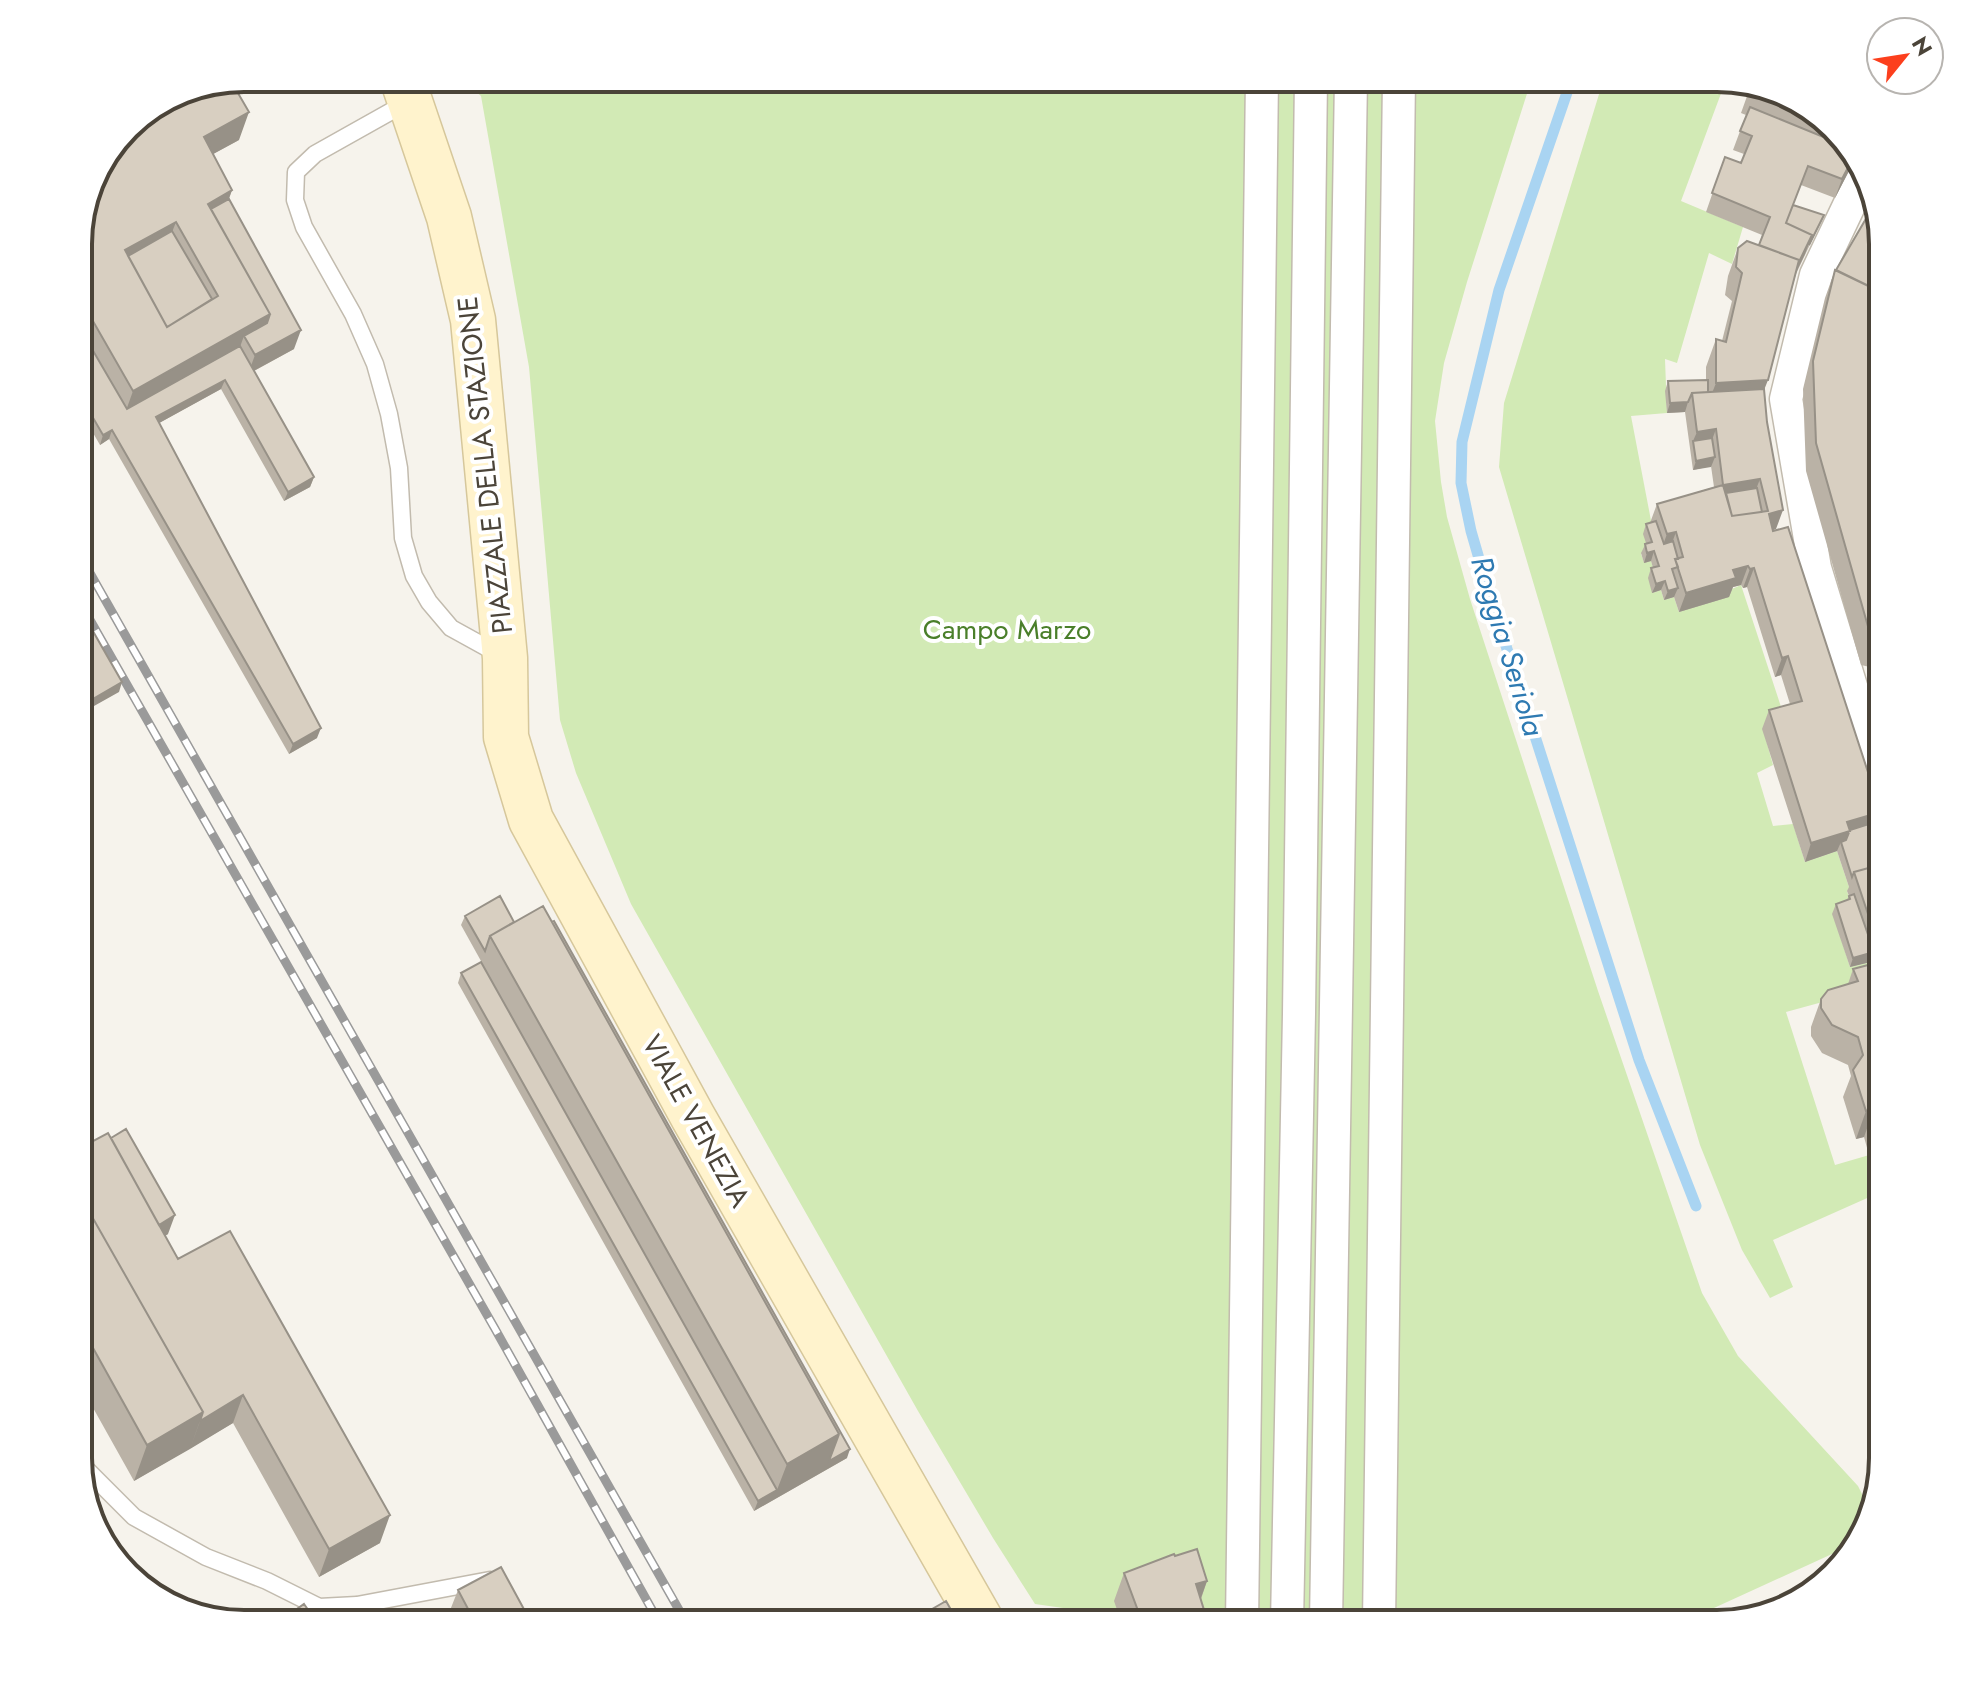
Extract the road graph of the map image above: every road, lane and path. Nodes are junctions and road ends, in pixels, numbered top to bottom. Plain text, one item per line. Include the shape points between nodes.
1 (388, 92) edge
2 (395, 92) edge
3 (1262, 92) edge
4 (1311, 92) edge
5 (1351, 92) edge
6 (1399, 92) edge
7 (1858, 187) edge
8 (505, 658) junction
9 (1869, 716) edge
10 (93, 1476) edge
11 (498, 1591) edge
12 (963, 1596) edge
13 (981, 1610) edge
14 (1242, 1610) edge
15 (1287, 1610) edge
16 (1326, 1610) edge
17 (1379, 1610) edge

1 - 8 lane, PIAZZALE DELLA STAZIONE via 296,172 295,200 375,364 397,455 403,538 414,576 451,628
2 - 8 main road, PIAZZALE DELLA STAZIONE via 436,179 463,268 473,320
3 - 14 street
4 - 15 street
5 - 16 street
6 - 17 street
7 - 9 street via 1816,275 1786,399 1815,568
8 - 12 main road, VIALE VENEZIA via 506,737 531,820
10 - 11 lane via 134,1517 206,1557 319,1607 491,1580
12 - 13 main road, VIALE VENEZIA

